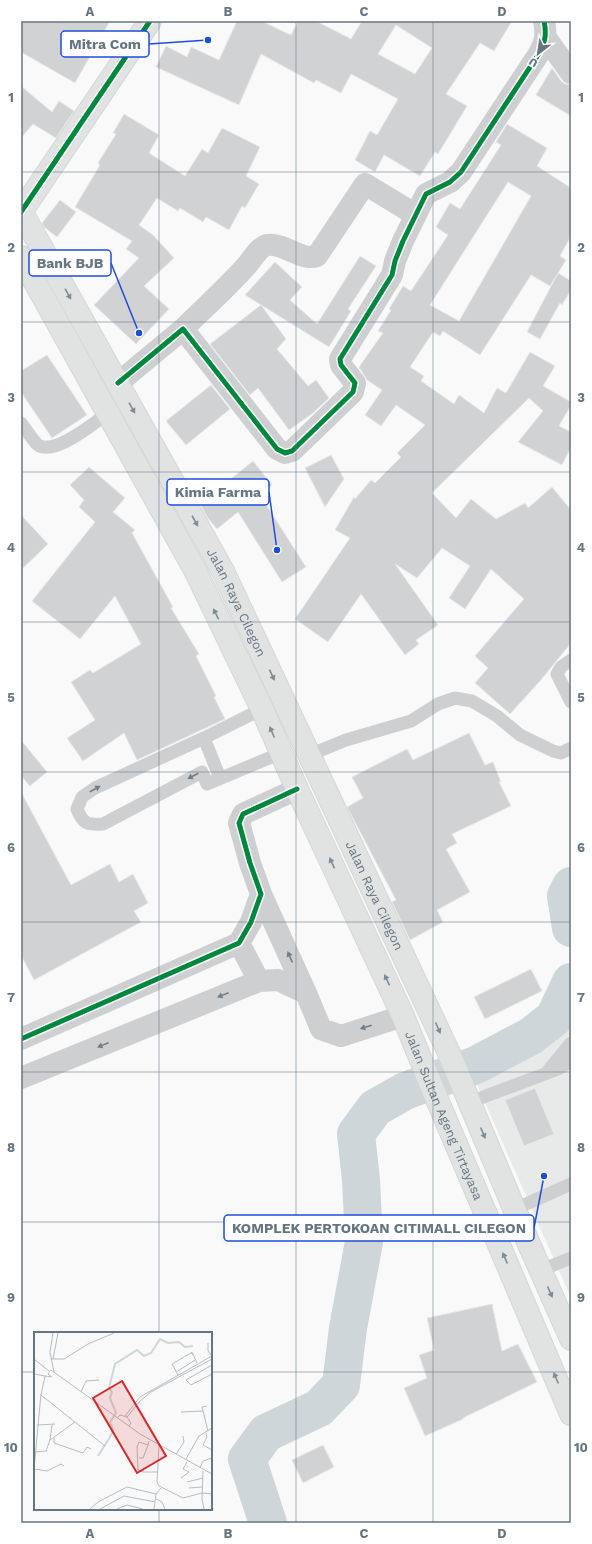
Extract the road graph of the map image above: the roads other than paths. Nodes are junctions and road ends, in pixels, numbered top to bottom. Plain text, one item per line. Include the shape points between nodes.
1 (150, 21) edge
2 (545, 29) edge
3 (571, 72) edge
4 (21, 212) edge
5 (416, 215) junction
6 (21, 257) edge
7 (183, 329) junction
8 (118, 383) junction
9 (108, 413) junction
10 (21, 423) edge
11 (571, 660) edge
12 (571, 702) edge
13 (262, 709) junction
14 (204, 738) junction
15 (571, 748) edge
16 (281, 752) junction
17 (309, 755) junction
18 (220, 778) junction
19 (297, 789) junction
20 (261, 894) junction
21 (239, 944) junction
22 (259, 981) junction
23 (306, 993) junction
24 (427, 1005) joint
25 (403, 1016) junction
26 (21, 1039) edge
27 (571, 1043) edge
28 (571, 1061) edge
29 (546, 1072) junction
30 (21, 1078) edge
31 (466, 1093) junction
32 (571, 1184) edge
33 (515, 1210) junction
34 (571, 1258) edge
35 (541, 1270) junction
36 (569, 1328) edge
37 (571, 1414) edge

1 - 4 main road
2 - 3 street
2 - 5 street via 534,62 461,172 450,182 426,194
4 -> 8 main road, Jalan Raya Cilegon
5 - 7 street via 365,184 315,257 278,246 262,247
5 - 7 street via 395,261 392,275 340,359 341,365 356,383 353,392 288,453 282,452 268,438
6 - 9 main road, Jalan Raya Cilegon
7 - 8 street
8 -> 17 main road, Jalan Raya Cilegon via 224,571
9 - 10 lane via 69,440 52,448 38,445
13 -> 9 main road, Jalan Raya Cilegon via 196,572
11 - 12 lane via 561,667 557,674
13 - 14 lane
16 -> 13 main road, Jalan Raya Cilegon
14 - 18 lane
18 -> 14 lane via 207,784 202,772 103,824 89,825 81,819 77,809 82,797 95,788
15 - 17 lane via 560,753 553,751 520,734 472,701 455,698 438,704 411,721 346,740
16 - 18 lane
16 - 19 main road, Jalan Raya Cilegon
17 - 24 main road, Jalan Raya Cilegon
19 - 20 street via 243,814 239,824
25 -> 19 main road, Jalan Raya Cilegon
20 - 21 street via 251,922
23 -> 20 street
21 - 22 street
21 - 26 street
22 - 23 street via 278,980
22 -> 30 street
25 -> 23 street via 341,1036 321,1029
24 -> 31 main road, Jalan Sultan Ageng Tirtayasa
37 -> 25 main road, Jalan Sultan Ageng Tirtayasa
27 - 29 lane
28 - 29 lane via 558,1069
29 - 31 lane
31 -> 33 main road, Jalan Sultan Ageng Tirtayasa
32 - 33 lane
33 - 35 main road, Jalan Sultan Ageng Tirtayasa
34 - 35 lane
35 -> 36 main road, Jalan Sultan Ageng Tirtayasa

